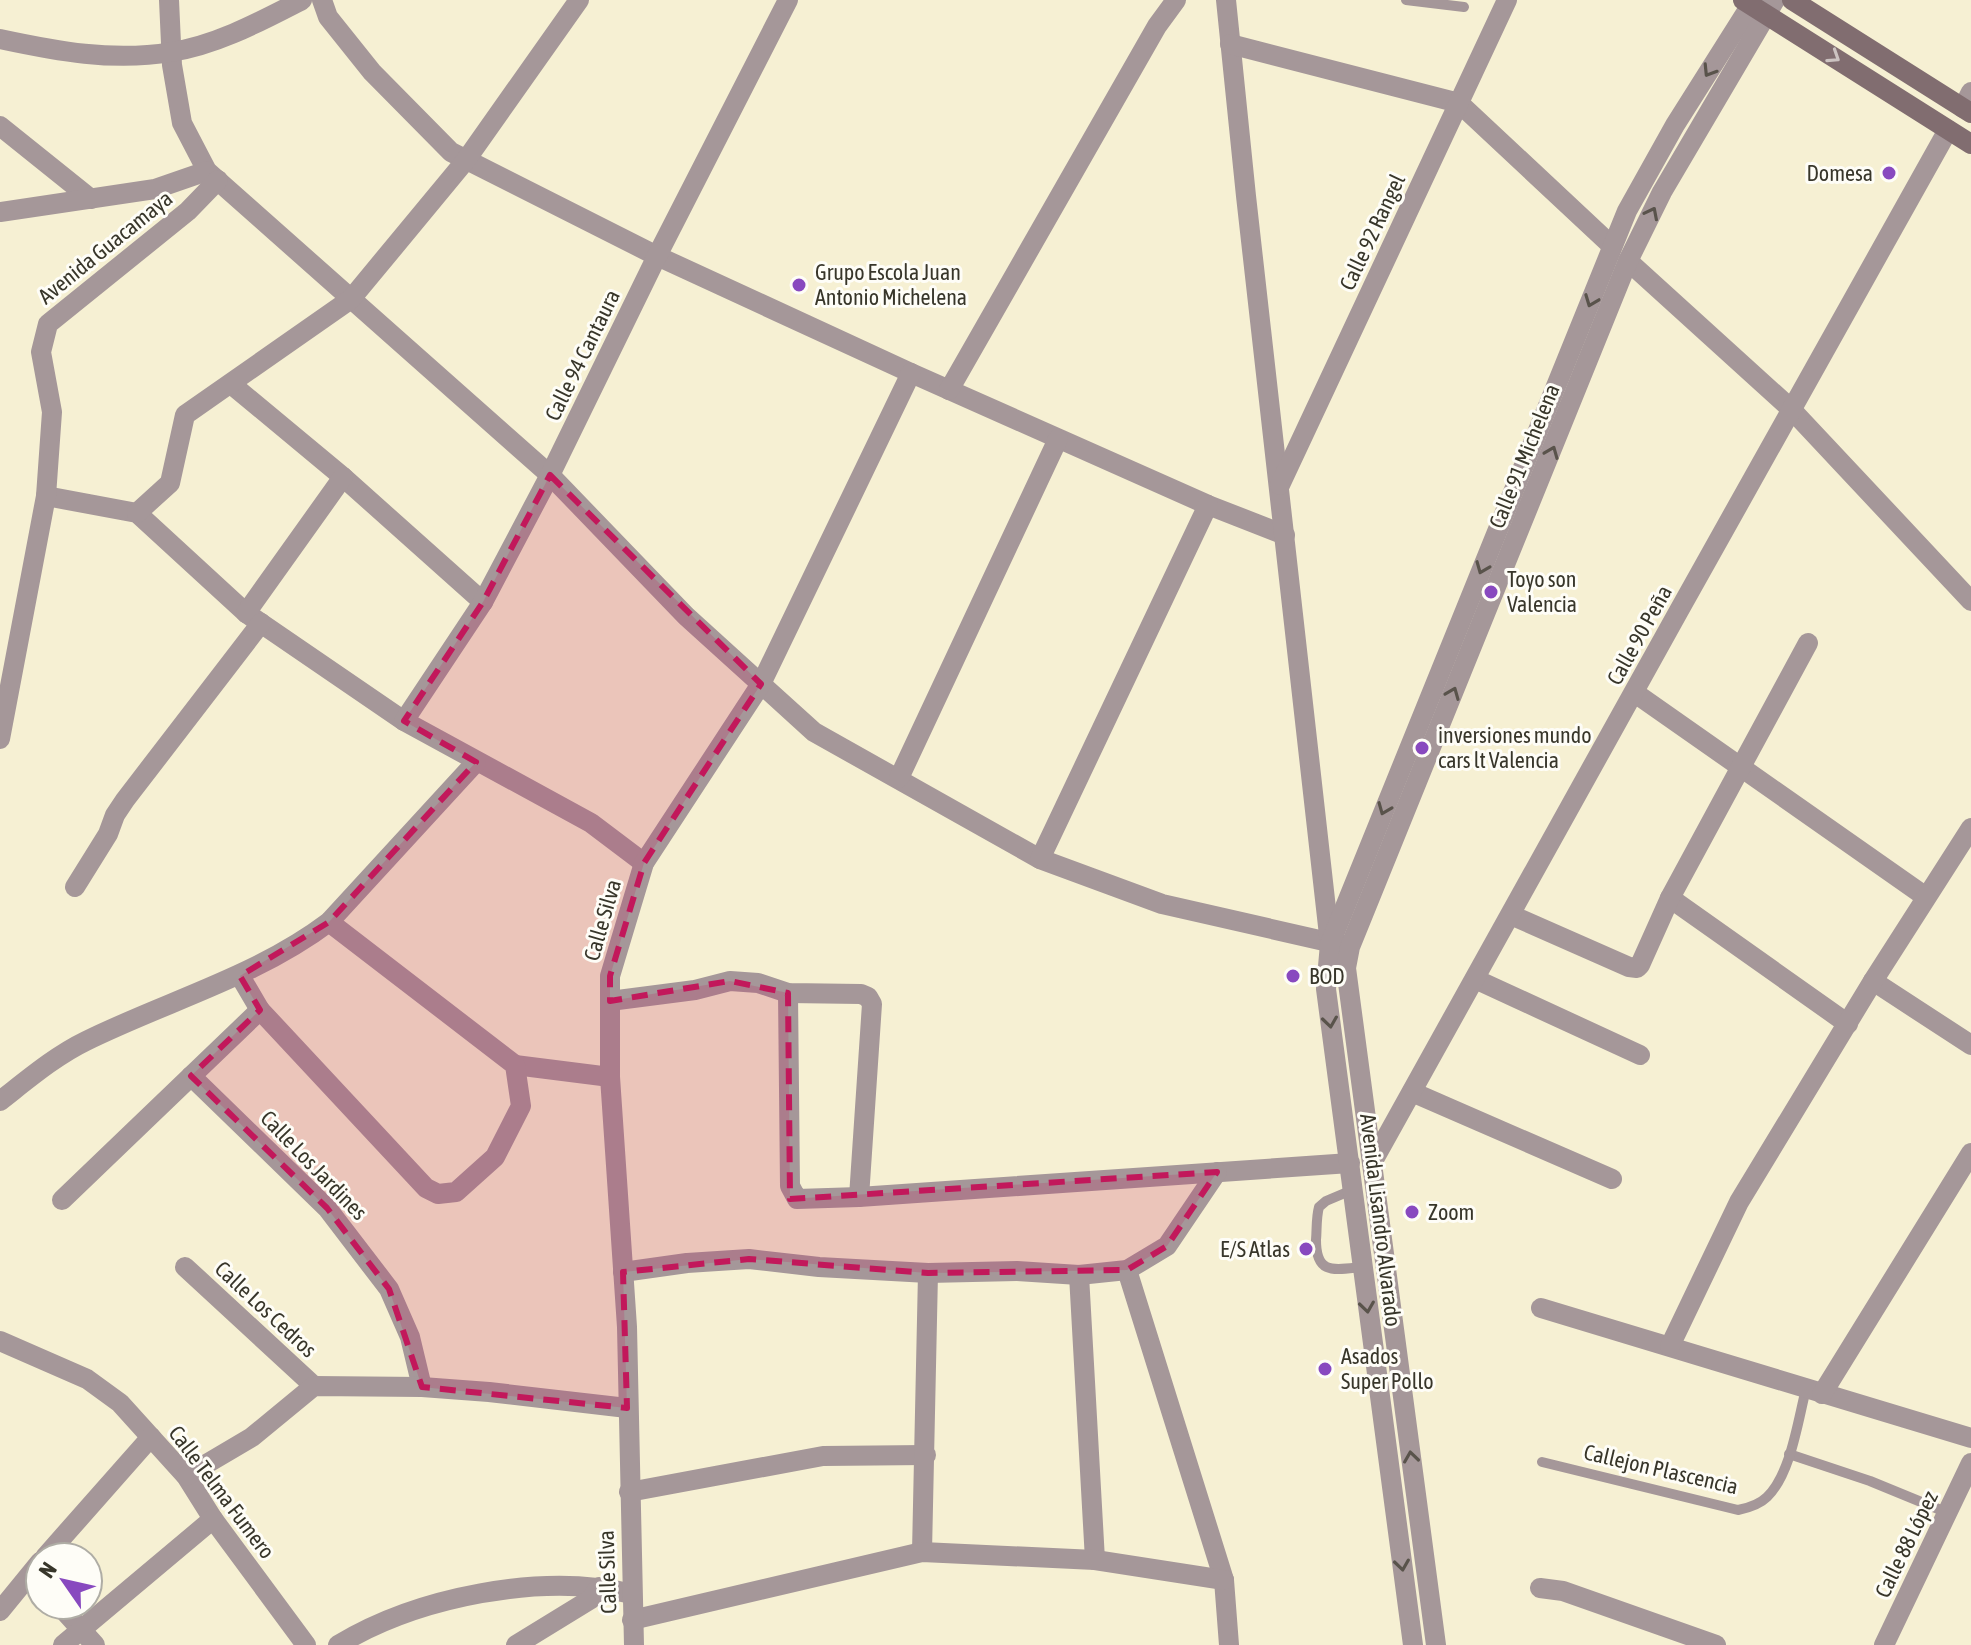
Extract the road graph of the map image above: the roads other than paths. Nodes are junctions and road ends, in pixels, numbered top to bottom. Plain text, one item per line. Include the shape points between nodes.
1 (169, 0) edge
2 (302, 0) edge
3 (322, 0) edge
4 (788, 0) edge
5 (1176, 0) edge
6 (1226, 0) edge
7 (1406, 0) edge
8 (1507, 0) edge
9 (1792, 0) edge
10 (569, 4) edge
11 (1758, 4) edge
12 (1464, 7) dead end
13 (0, 39) edge
14 (1230, 44) junction
15 (171, 52) junction
16 (1459, 103) junction
17 (1968, 104) edge
18 (0, 126) edge
19 (1948, 130) junction
20 (1971, 144) edge
21 (466, 160) junction
22 (212, 176) junction
23 (91, 199) junction
24 (0, 212) edge
25 (1620, 254) junction
26 (657, 256) junction
27 (351, 299) junction
28 (911, 373) junction
29 (231, 384) junction
30 (949, 390) junction
31 (1790, 408) junction
32 (1058, 439) junction
33 (550, 475) junction
34 (343, 477) junction
35 (1280, 485) junction
36 (46, 496) junction
37 (1208, 505) junction
38 (137, 513) junction
39 (1285, 535) junction
40 (1971, 601) edge
41 (483, 602) junction
42 (253, 618) junction
43 (9, 631) edge
44 (1808, 643) dead end
45 (761, 684) junction
46 (1635, 693) junction
47 (404, 721) junction
48 (0, 739) edge
49 (476, 762) junction
50 (1741, 768) junction
51 (899, 778) junction
52 (1971, 828) edge
53 (1040, 859) junction
54 (644, 863) junction
55 (75, 887) dead end
56 (1926, 897) junction
57 (1670, 898) junction
58 (1511, 915) junction
59 (329, 922) junction
60 (1340, 946) junction
61 (240, 976) junction
62 (1475, 979) junction
63 (1873, 981) junction
64 (788, 993) junction
65 (610, 1001) junction
66 (260, 1010) junction
67 (1848, 1024) junction
68 (1971, 1045) edge
69 (1640, 1055) dead end
70 (515, 1065) junction
71 (191, 1076) junction
72 (610, 1077) junction
73 (1412, 1092) junction
74 (0, 1101) edge
75 (1971, 1153) edge
76 (1350, 1163) junction
77 (1372, 1163) junction
78 (1217, 1172) junction
79 (1612, 1179) dead end
80 (1353, 1190) junction
81 (859, 1197) junction
82 (62, 1200) dead end
83 (185, 1267) dead end
84 (1361, 1267) junction
85 (1127, 1270) junction
86 (623, 1272) junction
87 (928, 1273) junction
88 (1079, 1275) junction
89 (1541, 1308) dead end
90 (0, 1341) edge
91 (1670, 1346) junction
92 (314, 1386) junction
93 (422, 1387) junction
94 (1814, 1392) junction
95 (627, 1408) junction
96 (151, 1437) junction
97 (1971, 1438) edge
98 (1789, 1454) junction
99 (926, 1455) junction
100 (1542, 1462) dead end
101 (1971, 1463) edge
102 (186, 1476) junction
103 (629, 1492) junction
104 (1948, 1513) junction
105 (213, 1519) junction
106 (59, 1541) edge
107 (922, 1552) junction
108 (1095, 1560) junction
109 (1224, 1580) junction
110 (24, 1586) edge
111 (599, 1587) junction
112 (1540, 1588) dead end
113 (632, 1594) junction
114 (0, 1611) edge
115 (632, 1620) junction
116 (74, 1621) edge
117 (88, 1637) edge
118 (63, 1645) edge
119 (306, 1645) edge
120 (338, 1645) edge
121 (516, 1645) edge
122 (634, 1645) edge
123 (1229, 1645) edge
124 (1413, 1645) edge
125 (1436, 1645) edge
126 (1716, 1645) edge
127 (1884, 1645) edge

1 - 15 street
2 - 15 street via 218,39
3 - 21 street via 328,17 372,72 451,152
4 - 26 street, Calle 94 Cantaura
5 - 30 street
6 - 14 street
7 - 12 lane
8 - 16 street, Calle 92 Rangel
9 - 17 main road
10 - 21 street
11 -> 19 main road
11 - 25 street, Calle 91 Michelena via 1662,192
13 - 15 street via 86,55
14 - 16 street
14 - 35 street
15 - 22 street via 182,123
16 - 25 street
16 - 35 street, Calle 92 Rangel
18 - 23 street
19 - 20 main road
19 - 31 street, Calle 90 Peña
21 - 26 street
21 - 27 street
22 - 23 street
22 - 27 street
22 - 36 street, Avenida Guacamaya via 188,211 48,324 41,352 52,412
23 - 24 street
25 - 31 street
25 - 60 street, Calle 91 Michelena
26 - 28 street
26 - 33 street, Calle 94 Cantaura
27 - 29 street
27 - 33 street
28 - 30 street
28 - 45 street, Calle Silva
29 - 34 street
29 - 38 street via 185,415 170,483
30 - 32 street
31 - 40 street
31 - 46 street, Calle 90 Peña
32 - 37 street
32 - 51 street
33 - 41 street, Calle 94 Cantaura
33 - 45 street via 686,616
34 - 41 street
34 - 42 street
35 - 39 street
36 - 38 street
36 - 43 street, Avenida Guacamaya
37 - 39 street
37 - 53 street
38 - 42 street
39 - 60 street via 1315,833
41 - 47 street, Calle 94 Cantaura
42 - 47 street
42 - 55 street via 115,815
43 - 48 street, Avenida Guacamaya
44 - 50 street
45 - 51 street via 814,732
45 - 54 street, Calle Silva
46 - 50 street
46 - 58 street, Calle 90 Peña
47 - 49 street
49 - 54 street via 591,823
49 - 59 street
50 - 56 street
50 - 57 street
51 - 53 street
52 - 56 street
53 - 60 street via 1162,904
54 - 65 street, Calle Silva via 610,976
56 - 63 street
57 - 58 street via 1637,968
57 - 67 street
58 - 62 street, Calle 90 Peña
59 - 61 street
59 - 70 street
60 -> 76 street, Avenida Lisandro Alvarado via 1326,989
60 - 77 street, Avenida Lisandro Alvarado
61 - 66 street
61 - 74 street via 83,1043
62 - 69 street
62 - 73 street, Calle 90 Peña
63 - 67 street
63 - 68 street
64 - 65 street via 730,981
64 - 81 street via 790,1186 797,1199
64 - 81 street via 861,994 872,1004
65 - 72 street, Calle Silva
66 - 70 street via 426,1188 438,1194 456,1192 495,1157 521,1106
66 - 71 street
67 - 91 street via 1739,1202
70 - 72 street
71 - 82 street
71 - 93 street, Calle Los Jardines via 327,1208 389,1289 410,1337
72 - 86 street, Calle Silva
73 - 77 street, Calle 90 Peña
73 - 79 street
75 - 94 street
76 - 78 street
76 - 80 street, Avenida Lisandro Alvarado
125 -> 77 street, Avenida Lisandro Alvarado
78 - 81 street
78 - 85 street via 1167,1246
80 - 84 street, Avenida Lisandro Alvarado
80 - 84 lane via 1319,1207 1316,1255 1328,1268
83 - 92 street, Calle Los Cedros
84 -> 124 street, Avenida Lisandro Alvarado
85 - 88 street
85 - 109 street
86 - 87 street via 749,1259
86 - 95 street, Calle Silva
87 - 88 street
87 - 99 street
88 - 108 street
89 - 91 street
90 - 96 street, Calle Telma Fumero via 87,1379 120,1403
91 - 94 street
92 - 93 street
92 - 102 street via 252,1437
93 - 95 street
94 - 97 street
94 - 98 lane, Callejon Plascencia
95 - 103 street, Calle Silva
96 - 102 street, Calle Telma Fumero
96 - 106 street
98 - 100 lane, Callejon Plascencia via 1767,1497 1738,1510
98 - 104 lane
99 - 103 street via 823,1456
99 - 107 street
101 - 104 street, Calle 88 López
102 - 105 street, Calle Telma Fumero
103 - 113 street, Calle Silva
104 - 127 street, Calle 88 López
105 - 117 street
105 - 119 street, Calle Telma Fumero
107 - 108 street
107 - 115 street
108 - 109 street
109 - 123 street
110 - 114 street
111 - 113 street
111 - 120 street via 524,1587 422,1607 368,1626
111 - 121 street via 591,1599
112 - 126 street via 1563,1591
113 - 115 street, Calle Silva
115 - 122 street, Calle Silva
116 - 117 street
117 - 118 street

